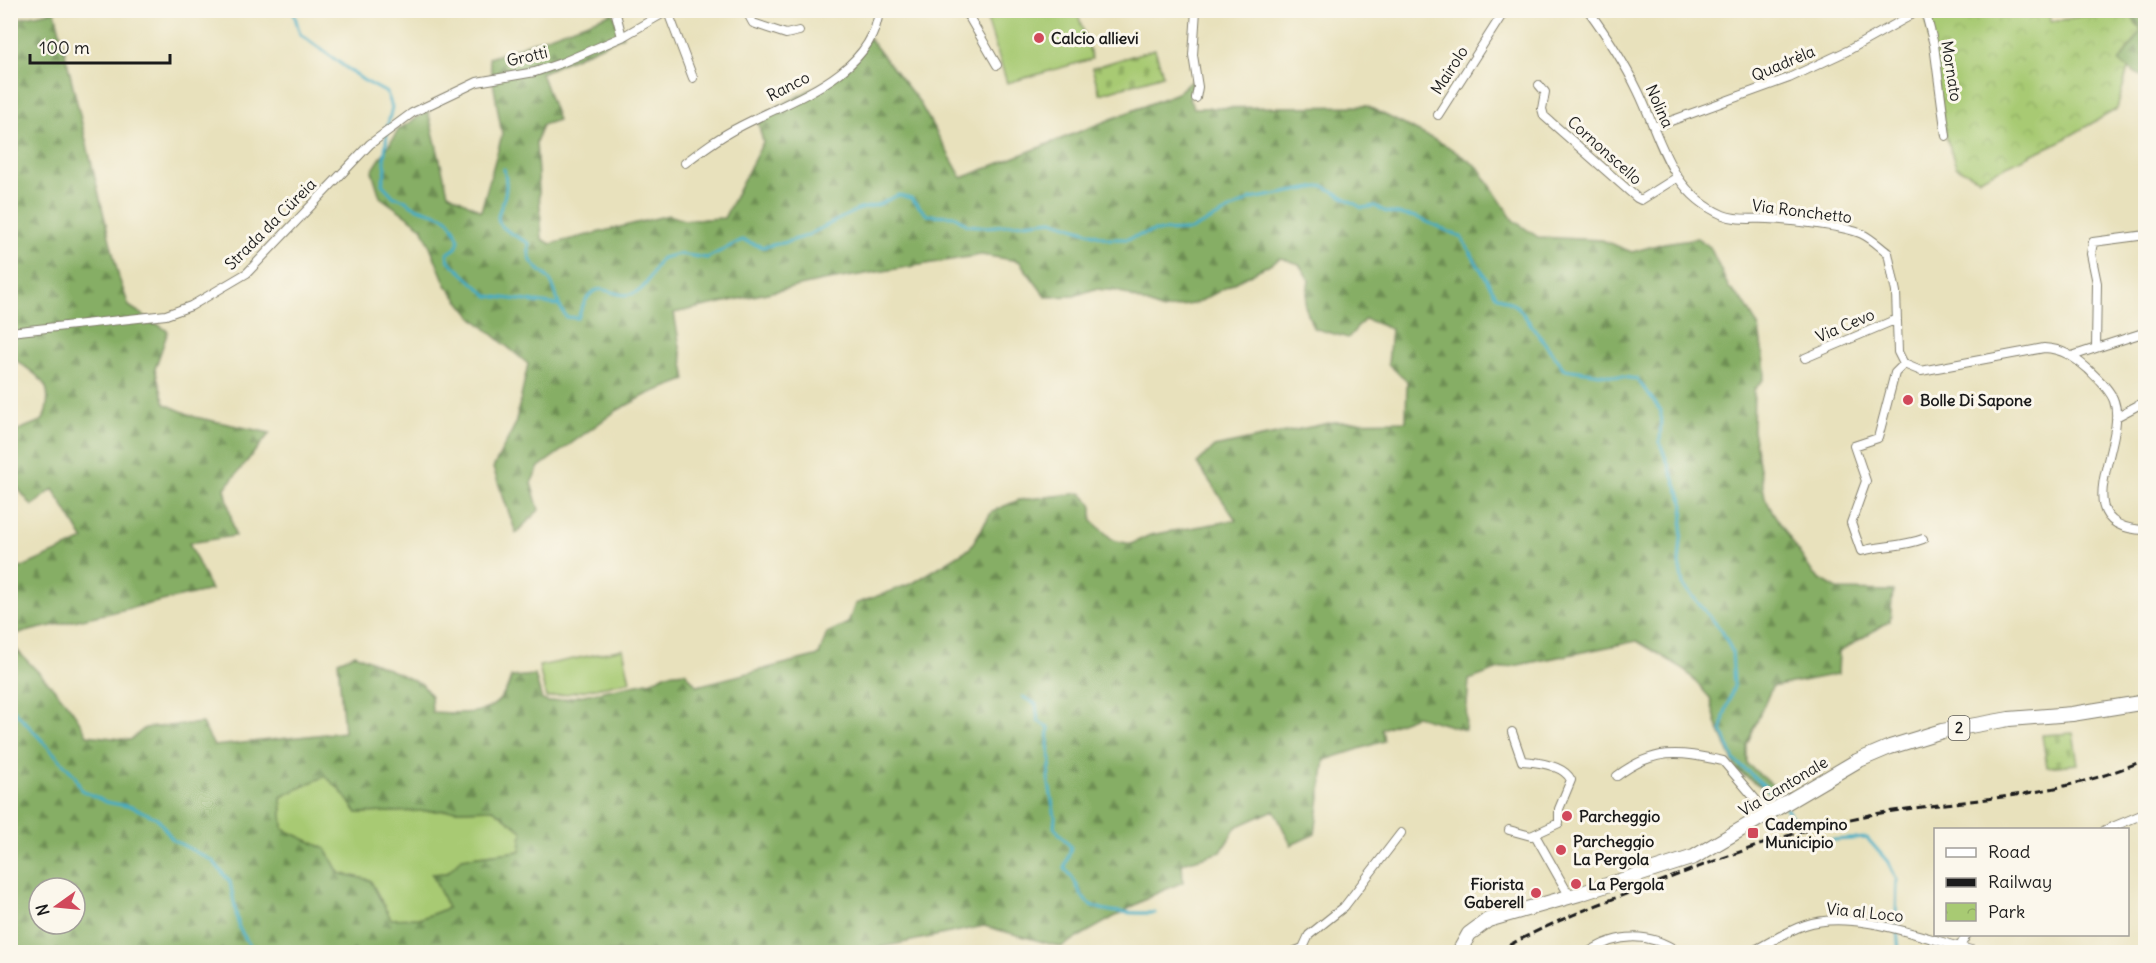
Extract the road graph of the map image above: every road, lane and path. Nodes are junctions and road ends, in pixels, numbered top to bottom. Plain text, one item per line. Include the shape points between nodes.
1 (615, 10) edge
2 (746, 10) edge
3 (879, 10) edge
4 (965, 10) edge
5 (1196, 10) edge
6 (1504, 10) edge
7 (1514, 10) edge
8 (1534, 10) edge
9 (1588, 10) edge
10 (1915, 10) edge
11 (1925, 10) edge
12 (668, 11) edge
13 (799, 31) dead end
14 (622, 37) junction
15 (997, 65) dead end
16 (693, 78) dead end
17 (1539, 85) dead end
18 (1196, 98) dead end
19 (1438, 115) dead end
20 (391, 127) joint
21 (1654, 128) junction
22 (1946, 136) dead end
23 (685, 163) dead end
24 (1676, 178) junction
25 (1710, 207) joint
26 (2145, 235) edge
27 (1897, 319) junction
28 (10, 332) edge
29 (2145, 332) edge
30 (2096, 348) junction
31 (2072, 356) junction
32 (1805, 358) dead end
33 (1904, 364) junction
34 (2145, 401) edge
35 (2116, 417) junction
36 (2145, 530) edge
37 (1923, 539) dead end
38 (2145, 702) edge
39 (1512, 732) dead end
40 (1617, 776) dead end
41 (1778, 809) junction
42 (2145, 813) edge
43 (2110, 828) edge
44 (1509, 830) dead end
45 (1401, 833) dead end
46 (1535, 835) junction
47 (1570, 897) junction
48 (1966, 936) edge
49 (1959, 948) junction
50 (1304, 950) edge
51 (1293, 952) edge
52 (1459, 952) edge
53 (1589, 952) edge
54 (1678, 952) edge
55 (1706, 952) edge
56 (1751, 952) edge
57 (1979, 952) edge

1 - 14 street
2 - 13 street via 753,23 786,34
3 - 23 street, Ranco via 878,22 869,38 840,74 797,100 738,127
4 - 15 street
5 - 18 street
6 - 19 street, Mairolo
7 - 8 street
9 - 21 street, Nolina via 1612,42
10 - 21 street, Quadrèla via 1847,51 1790,78
11 - 22 street, Mornato via 1934,45
12 - 14 street, Grotti
12 - 16 street
14 - 20 street, Grotti via 535,72 461,88
17 - 24 street, Cornonscello via 1545,92 1544,116 1637,198 1648,198
20 - 28 street, Strada da Cüreia via 247,273 216,293 166,315
21 - 24 street, Nolina
24 - 25 street, Nolina
25 - 27 street, Via Ronchetto via 1734,218 1770,219 1862,234 1887,253 1896,292
26 - 30 street via 2092,242 2097,283
27 - 32 street, Via Cevo
27 - 33 street, Via Ronchetto via 1898,352
29 - 30 street
30 - 31 street
31 - 33 street via 2057,348 2043,348 1921,371
31 - 35 street via 2100,380 2115,402
33 - 37 street via 1895,373 1878,438 1854,446 1866,481 1851,523 1861,551 1881,545 1905,546
34 - 35 street
35 - 36 street via 2102,489 2103,504 2116,524
38 - 41 main road, Via Cantonale / 2 via 2009,719 1915,738 1857,761
39 - 46 street via 1522,761 1563,770 1571,777 1559,809 1559,823
40 - 41 street via 1642,759 1660,753 1719,760
41 - 47 main road, Via Cantonale / 2 via 1694,857
42 - 43 street
44 - 46 street
45 - 50 street via 1344,906 1309,935
46 - 47 street
47 - 52 main road, Via Cantonale / 2 via 1483,922 1469,934
48 - 49 street
49 - 56 street, Via al Loco via 1895,927 1830,921 1812,923
49 - 57 street, Via al Loco
50 - 51 street
53 - 54 street via 1609,940 1625,937 1655,941
54 - 55 street

